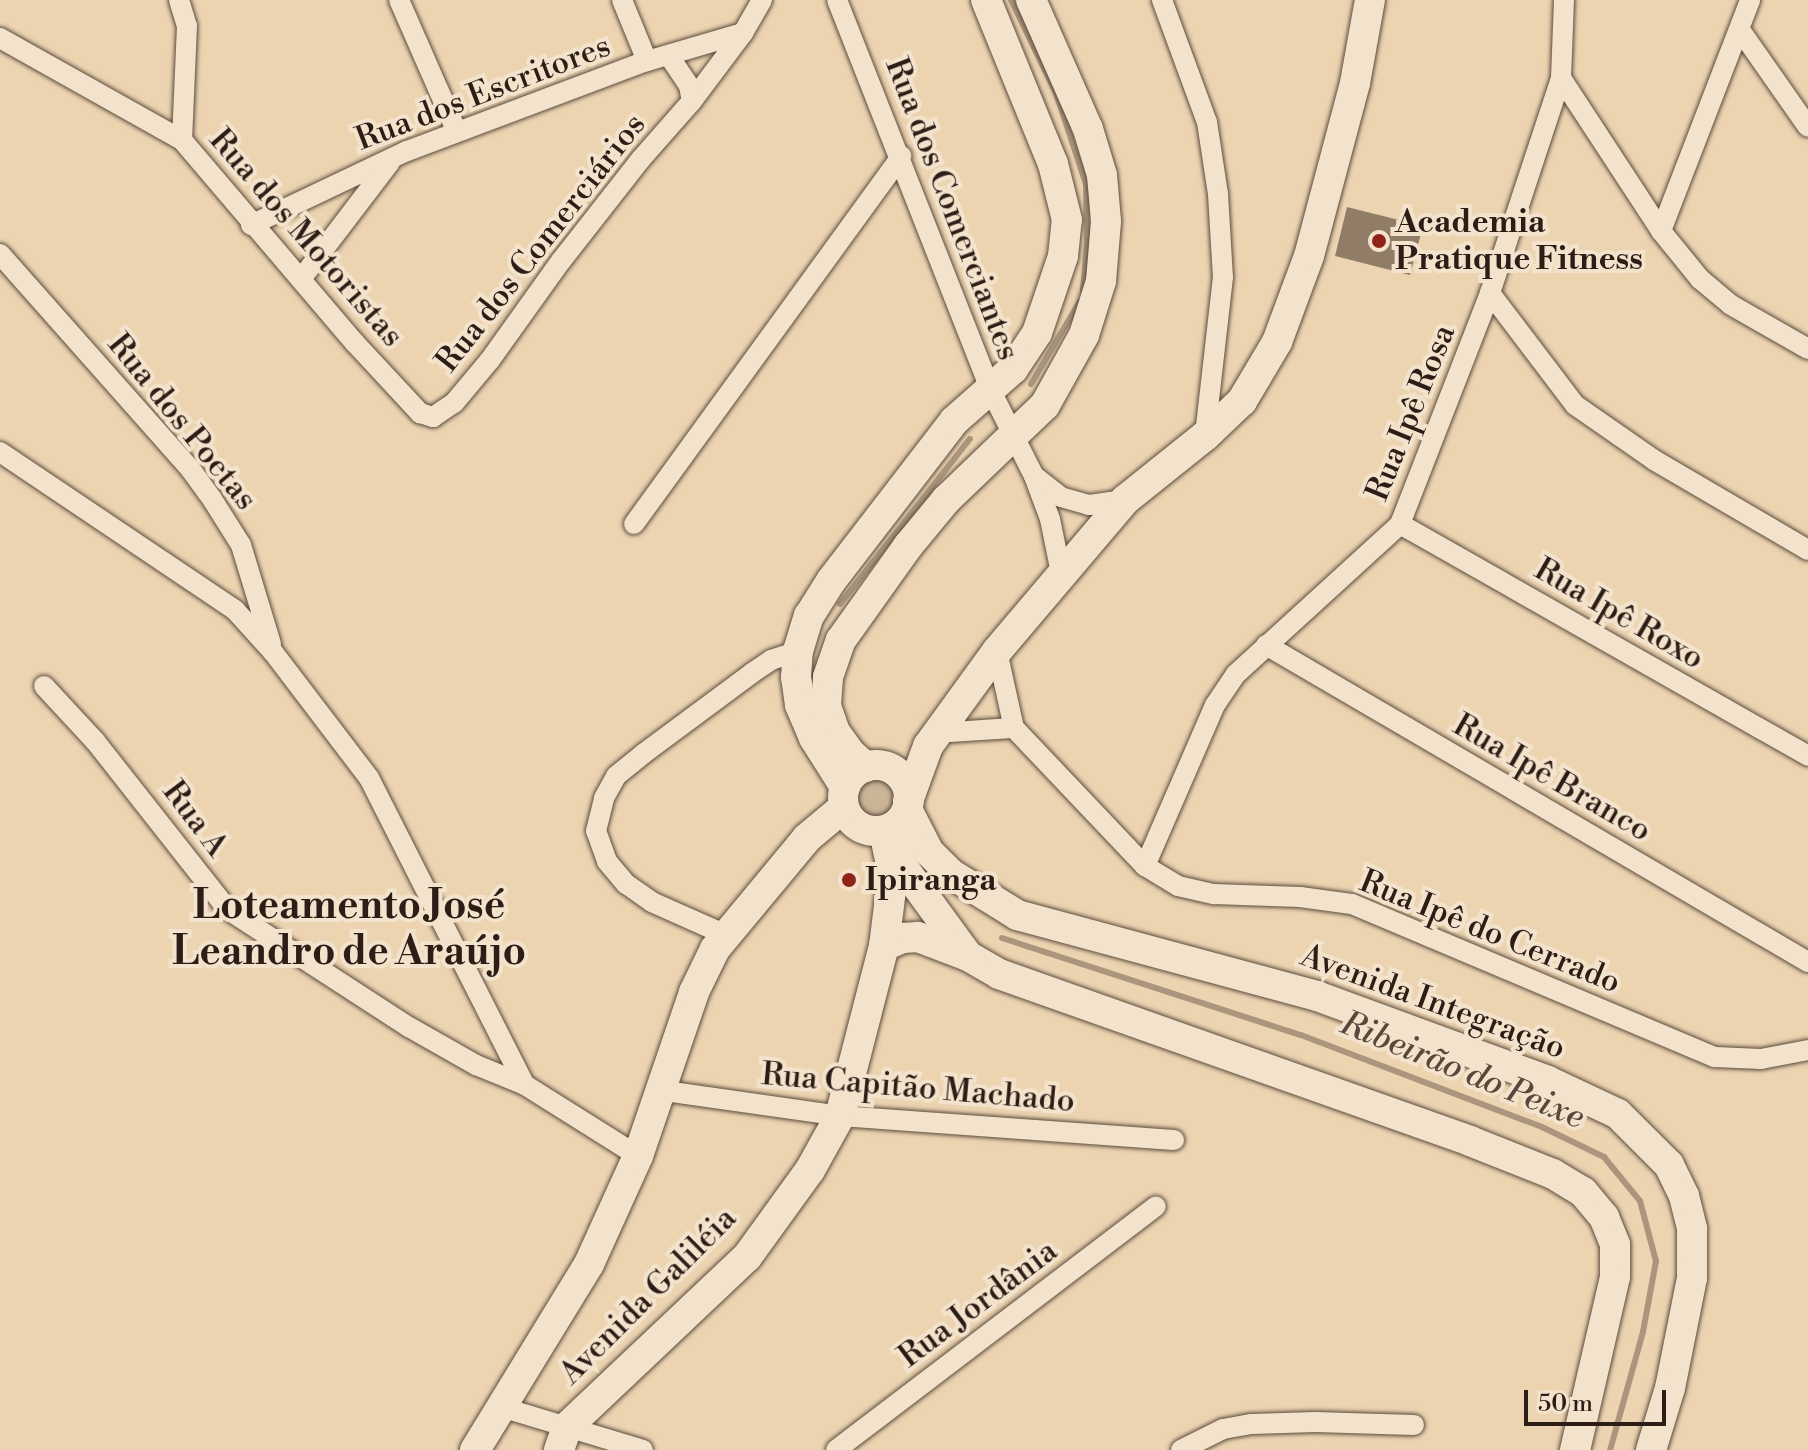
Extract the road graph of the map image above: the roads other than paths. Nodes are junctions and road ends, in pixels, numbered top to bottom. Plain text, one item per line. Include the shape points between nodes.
1 (179, 0) edge
2 (399, 0) edge
3 (622, 0) edge
4 (762, 0) edge
5 (837, 0) edge
6 (986, 0) edge
7 (1031, 0) edge
8 (1162, 0) edge
9 (1370, 0) edge
10 (1564, 0) edge
11 (1750, 0) edge
12 (1740, 30) junction
13 (743, 33) junction
14 (0, 38) edge
15 (669, 56) junction
16 (647, 61) junction
17 (1561, 78) junction
18 (692, 101) junction
19 (1808, 127) edge
20 (457, 132) junction
21 (182, 140) junction
22 (901, 156) junction
23 (392, 159) junction
24 (251, 225) junction
25 (1661, 231) junction
26 (0, 254) edge
27 (301, 279) junction
28 (1490, 293) junction
29 (1808, 349) edge
30 (990, 389) junction
31 (433, 417) joint
32 (1205, 436) junction
33 (1012, 438) junction
34 (0, 452) edge
35 (1034, 476) junction
36 (1125, 500) junction
37 (634, 524) dead end
38 (1400, 524) junction
39 (1808, 550) edge
40 (1061, 573) junction
41 (1266, 645) junction
42 (798, 651) junction
43 (997, 651) junction
44 (273, 652) junction
45 (44, 686) dead end
46 (1014, 728) junction
47 (932, 739) junction
48 (1808, 756) edge
49 (860, 782) junction
50 (897, 817) junction
51 (1145, 866) junction
52 (726, 935) junction
53 (884, 946) junction
54 (968, 956) junction
55 (1808, 962) edge
56 (1808, 1050) edge
57 (525, 1085) junction
58 (658, 1090) junction
59 (840, 1116) junction
60 (1174, 1140) dead end
61 (638, 1156) junction
62 (1156, 1206) dead end
63 (501, 1407) junction
64 (1414, 1425) dead end
65 (563, 1439) edge
66 (475, 1450) edge
67 (643, 1450) edge
68 (836, 1450) edge
69 (1181, 1450) edge
70 (1575, 1450) edge
71 (1651, 1450) edge

1 - 21 street via 187,26
2 - 20 street
3 - 16 street
4 - 13 street, Rua dos Comerciários
5 - 22 street, Rua dos Comerciantes
6 - 30 street via 1053,164 1067,220 1063,256 1037,333 1013,369
7 - 33 street via 1088,129 1102,175 1106,221 1101,281 1084,335 1045,405
8 - 32 street via 1207,122 1218,194 1223,277
9 - 32 street via 1355,83 1309,256 1277,342 1242,401
10 - 17 street, Rua Ipê Rosa
11 - 12 street
12 - 19 street
12 - 25 street
13 - 15 street, Rua dos Escritores
13 - 18 street, Rua dos Comerciários
14 - 21 street, Rua dos Motoristas
15 - 16 street, Rua dos Escritores
15 - 18 street, Rua dos Comerciários via 689,86
16 - 20 street, Rua dos Escritores
17 - 25 street
17 - 28 street, Rua Ipê Rosa
18 - 31 street, Rua dos Comerciários via 561,261 490,360 454,403
20 - 23 street, Rua dos Escritores
21 - 24 street, Rua dos Motoristas
22 - 30 street, Rua dos Comerciantes
22 - 37 street
23 - 24 street, Rua dos Escritores
23 - 27 street
24 - 27 street, Rua dos Motoristas
25 - 29 street via 1700,279 1731,305
26 - 44 street, Rua dos Poetas via 212,499 241,545
27 - 31 street, Rua dos Motoristas via 420,413
28 - 38 street, Rua Ipê Rosa
28 - 39 street via 1575,405 1633,447
30 - 33 street, Rua dos Comerciantes
30 - 42 street via 954,421 831,581 809,616
32 - 36 street
33 - 35 street, Rua dos Comerciantes
33 - 49 street via 946,500 841,640 828,677 826,706
34 - 44 street via 121,537 201,585 235,610
35 - 36 street via 1061,497 1089,505
35 - 40 street, Rua dos Comerciantes
36 - 40 street
38 - 41 street, Rua Ipê Rosa
38 - 48 street, Rua Ipê Roxo
40 - 43 street
41 - 51 street, Rua Ipê Rosa via 1236,674 1215,705
41 - 55 street, Rua Ipê Branco
42 - 49 street via 800,705 814,738
42 - 52 street via 761,667 643,754 616,776 604,798 596,831 607,861 626,884 652,902
43 - 46 street
43 - 47 street
44 - 57 street via 369,778
45 - 57 street, Rua A via 95,741 227,909 409,1027 476,1065
46 - 47 street
46 - 51 street, Rua Ipê do Cerrado
47 - 49 street
47 - 50 street
49 - 50 street via 903,781
49 - 50 street via 858,826
49 - 52 street
50 - 53 street, Avenida Galiléia
50 - 54 street via 903,867
50 - 71 street, Avenida Integração via 951,874 1017,915 1317,996 1534,1075 1618,1114 1669,1165 1692,1229 1692,1278 1670,1388
51 - 56 street, Rua Ipê do Cerrado via 1178,886 1214,894 1352,904 1715,1057 1761,1059
52 - 58 street via 694,992
53 - 54 street via 918,937
53 - 59 street, Avenida Galiléia
54 - 70 street via 999,974 1470,1141 1553,1174 1583,1192 1604,1217 1615,1244 1615,1277
57 - 61 street, Rua A
58 - 59 street, Rua Capitão Machado
58 - 61 street
59 - 60 street, Rua Capitão Machado
59 - 65 street, Avenida Galiléia via 810,1170 747,1257
61 - 63 street via 589,1264
62 - 68 street, Rua Jordânia
63 - 65 street
63 - 66 street
64 - 69 street via 1252,1424 1223,1429
65 - 67 street

